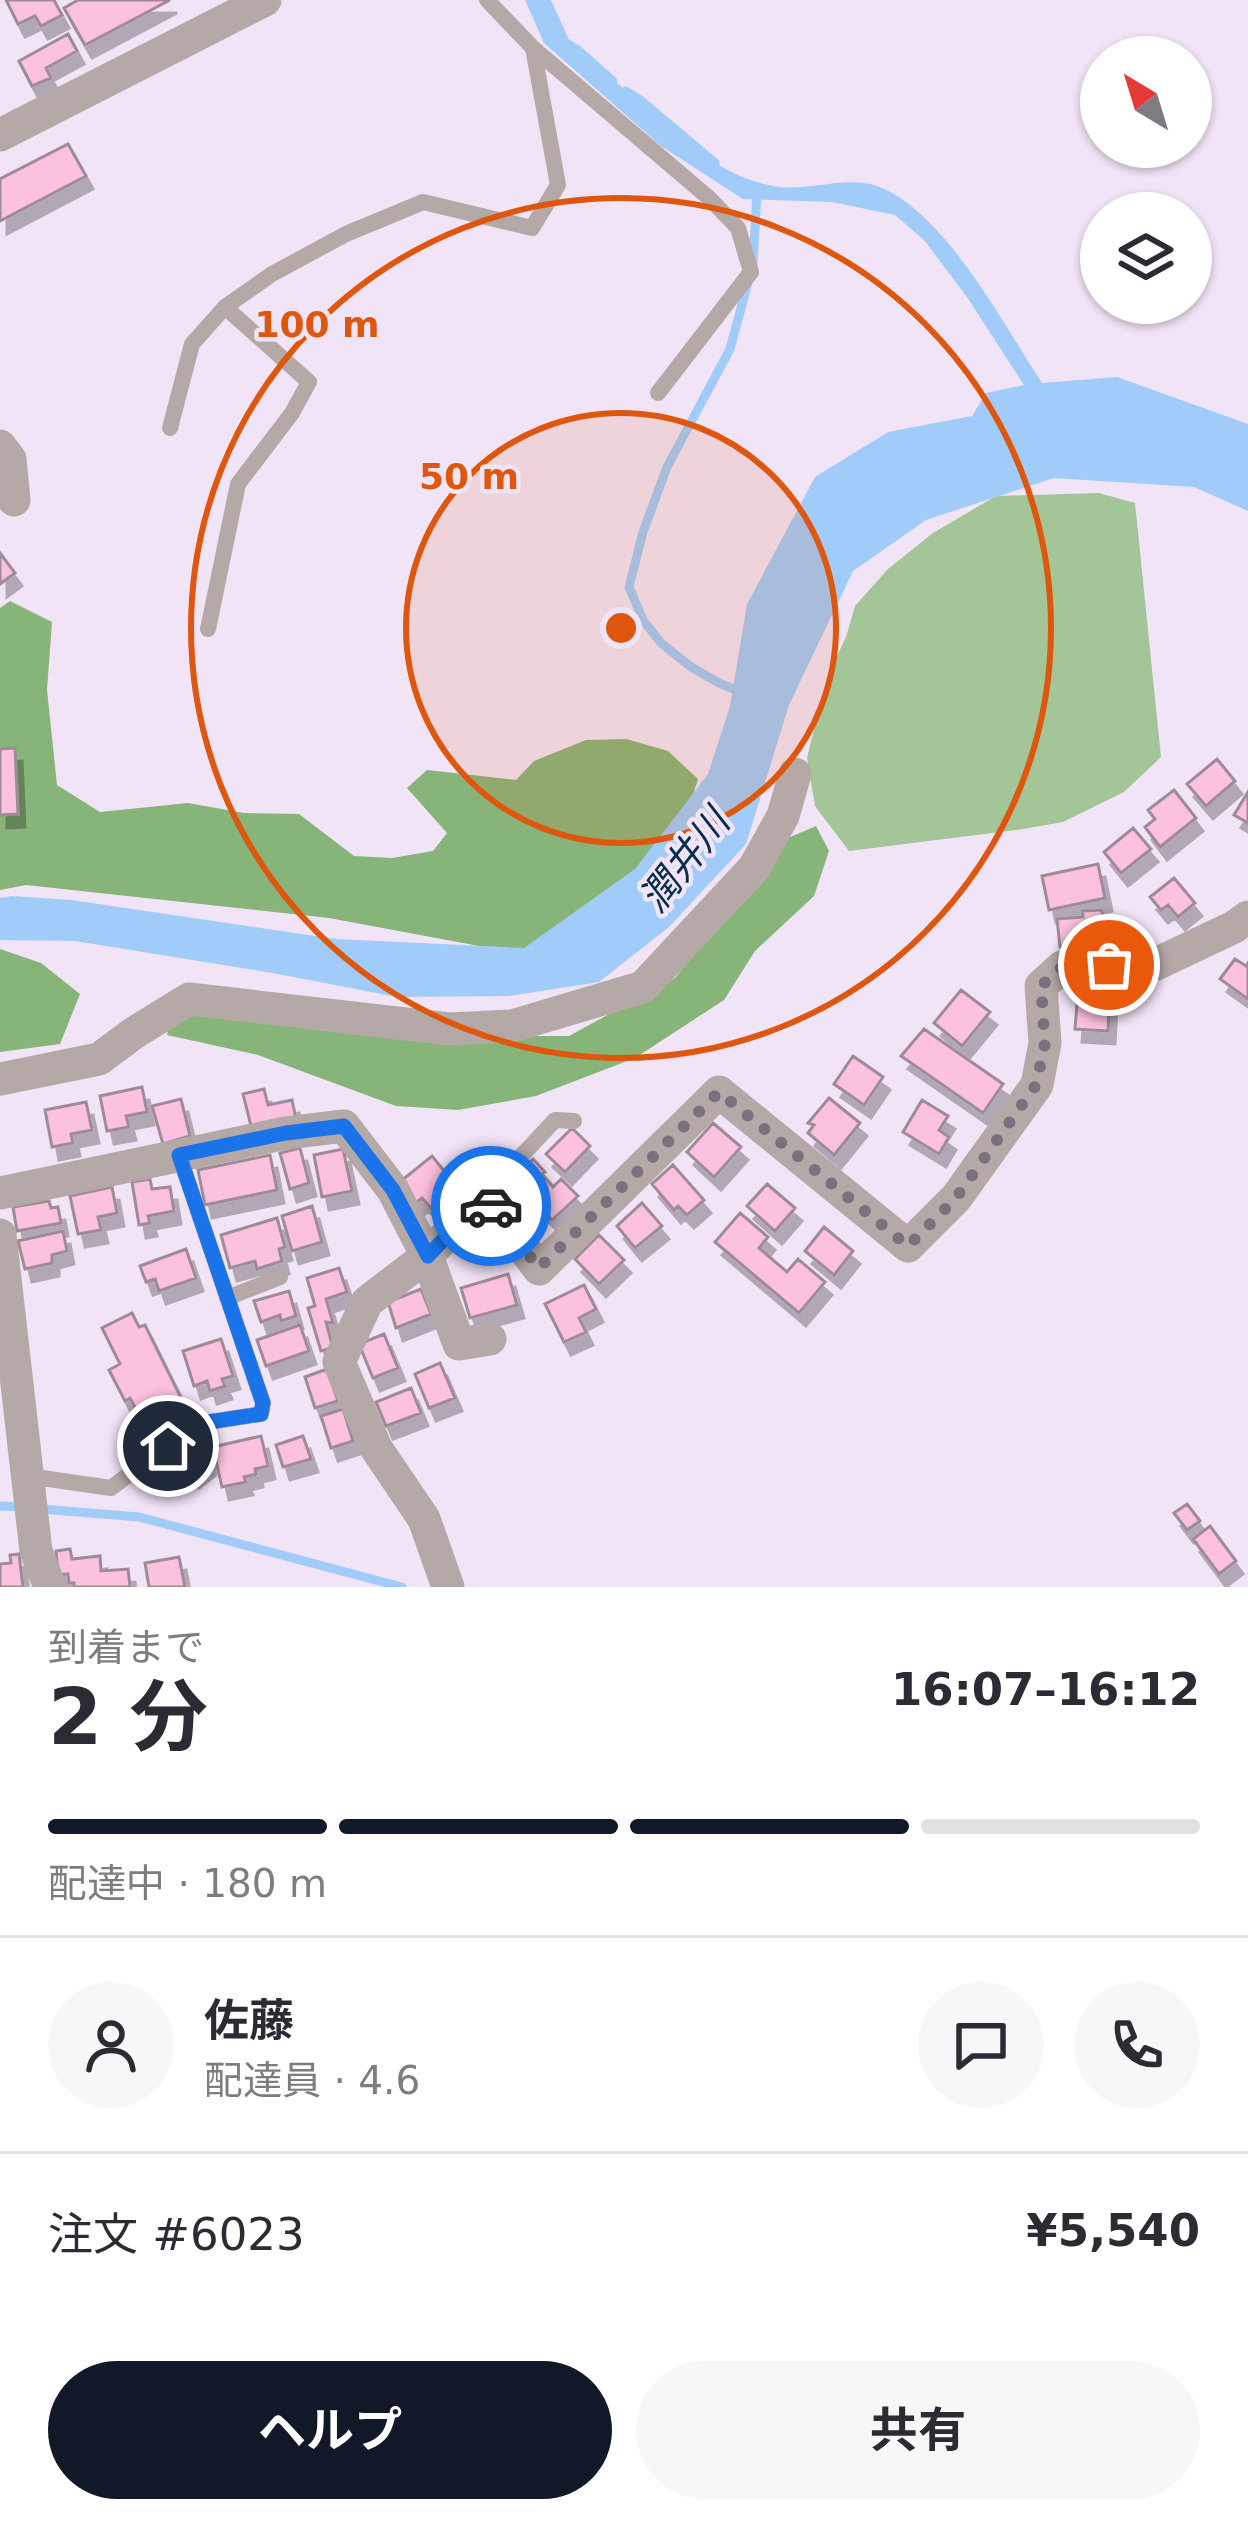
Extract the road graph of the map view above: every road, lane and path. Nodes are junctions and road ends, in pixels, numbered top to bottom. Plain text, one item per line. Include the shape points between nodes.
1 (266, 0) edge
2 (487, 0) edge
3 (533, 47) junction
4 (0, 135) edge
5 (225, 308) junction
6 (658, 393) dead end
7 (170, 428) dead end
8 (0, 446) edge
9 (14, 500) dead end
10 (208, 629) dead end
11 (795, 775) dead end
12 (1248, 916) edge
13 (0, 1079) edge
14 (574, 1121) dead end
15 (179, 1155) junction
16 (0, 1193) edge
17 (484, 1196) junction
18 (0, 1235) edge
19 (428, 1256) junction
20 (280, 1277) dead end
21 (227, 1298) junction
22 (490, 1339) dead end
23 (28, 1476) junction
24 (447, 1583) edge
25 (50, 1587) edge

1 - 4 street
2 - 3 lane
3 - 5 lane via 558,185 532,228 423,202 346,234
3 - 6 lane via 738,228 751,272
5 - 7 lane via 192,344
5 - 10 lane via 309,382 238,484
8 - 9 street via 10,459
11 - 13 street via 754,868 643,987 512,1026 449,1029 189,999 99,1059
12 - 17 street via 1156,964 1062,967 1041,986 1045,1043 1036,1085 956,1198 908,1246 719,1092 539,1268
14 - 17 lane via 555,1120
15 - 16 street
15 - 19 street via 344,1126 393,1190
15 - 21 lane
17 - 19 street
18 - 23 street
19 - 22 street via 459,1344
19 - 24 street via 367,1302 339,1362 376,1448 424,1519
20 - 21 lane
21 - 23 lane via 261,1414 196,1424 111,1488
23 - 25 street via 36,1551

